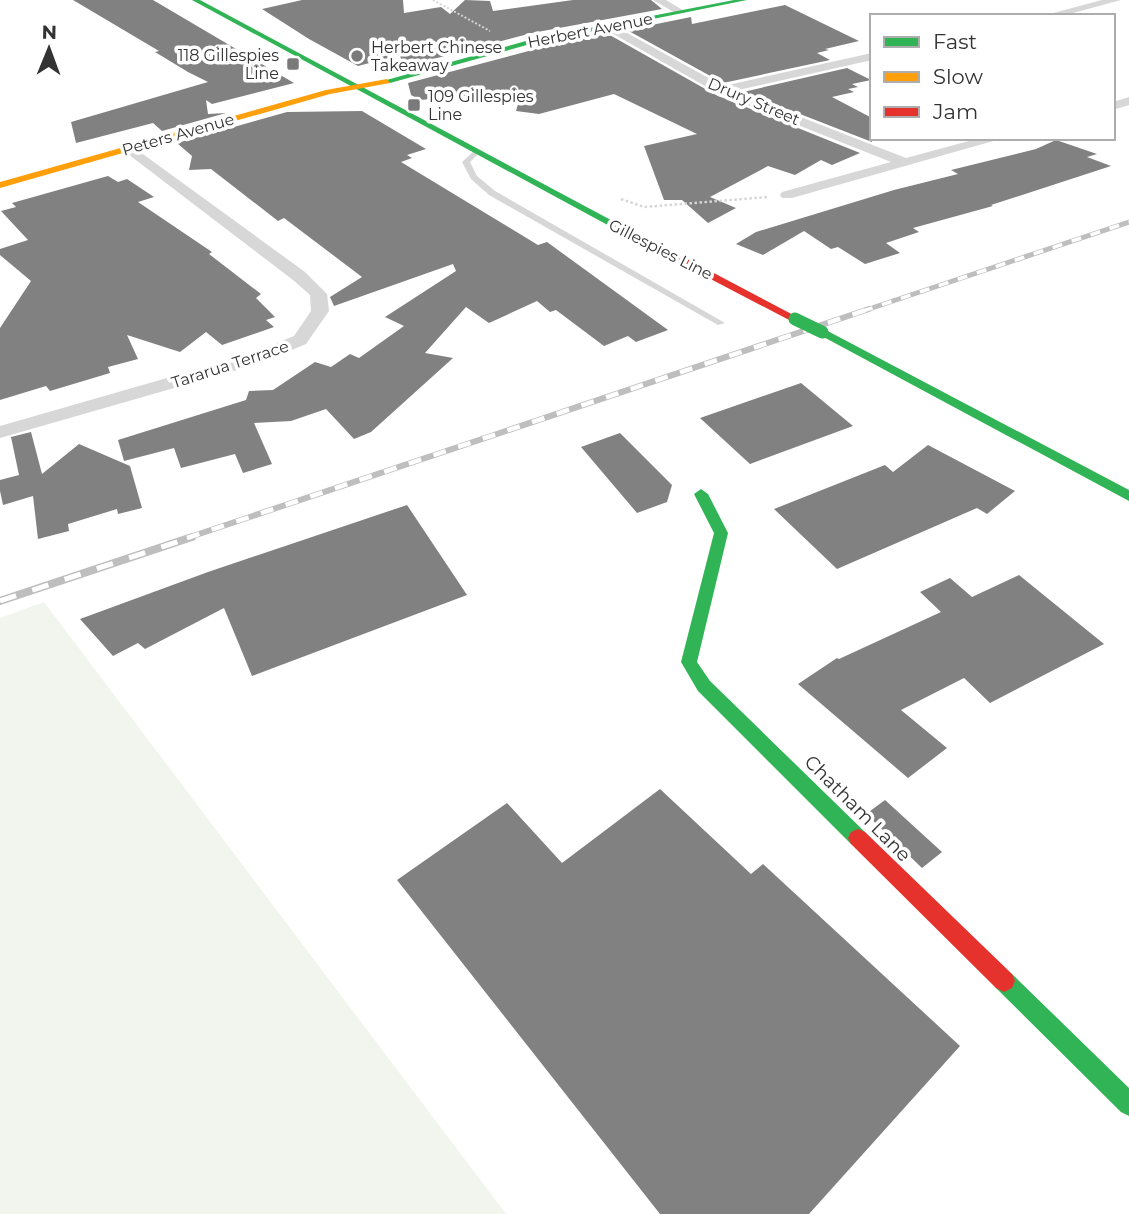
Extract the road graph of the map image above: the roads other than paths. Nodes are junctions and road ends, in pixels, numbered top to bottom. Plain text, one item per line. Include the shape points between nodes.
1 (236, 0) edge
2 (658, 0) edge
3 (744, 0) edge
4 (1116, 0) edge
5 (201, 3) edge
6 (681, 12) junction
7 (1056, 14) edge
8 (607, 26) junction
9 (870, 56) edge
10 (356, 86) junction
11 (722, 90) junction
12 (990, 140) edge
13 (129, 148) junction
14 (476, 152) junction
15 (906, 163) junction
16 (0, 186) edge
17 (787, 195) road end
18 (721, 323) dead end
19 (0, 432) edge
20 (701, 494) dead end
21 (1129, 496) edge
22 (1129, 1104) edge

1 - 5 street
2 - 6 street
3 - 6 street, Herbert Avenue
4 - 7 street
5 - 10 street, Gillespies Line
6 - 8 street, Herbert Avenue
8 - 10 street, Herbert Avenue
8 - 11 street, Drury Street
9 - 11 street
10 - 13 street, Peters Avenue
10 - 14 street, Gillespies Line
11 - 15 street, Drury Street
12 - 15 street
13 - 16 street, Peters Avenue
13 - 19 street, Tararua Terrace via 299,276 318,294 320,311 300,340 254,359
14 - 18 lane via 467,167 492,193
14 - 21 street, Gillespies Line, bridge
15 - 17 street
20 - 22 street, Chatham Lane via 721,533 689,662 704,686

